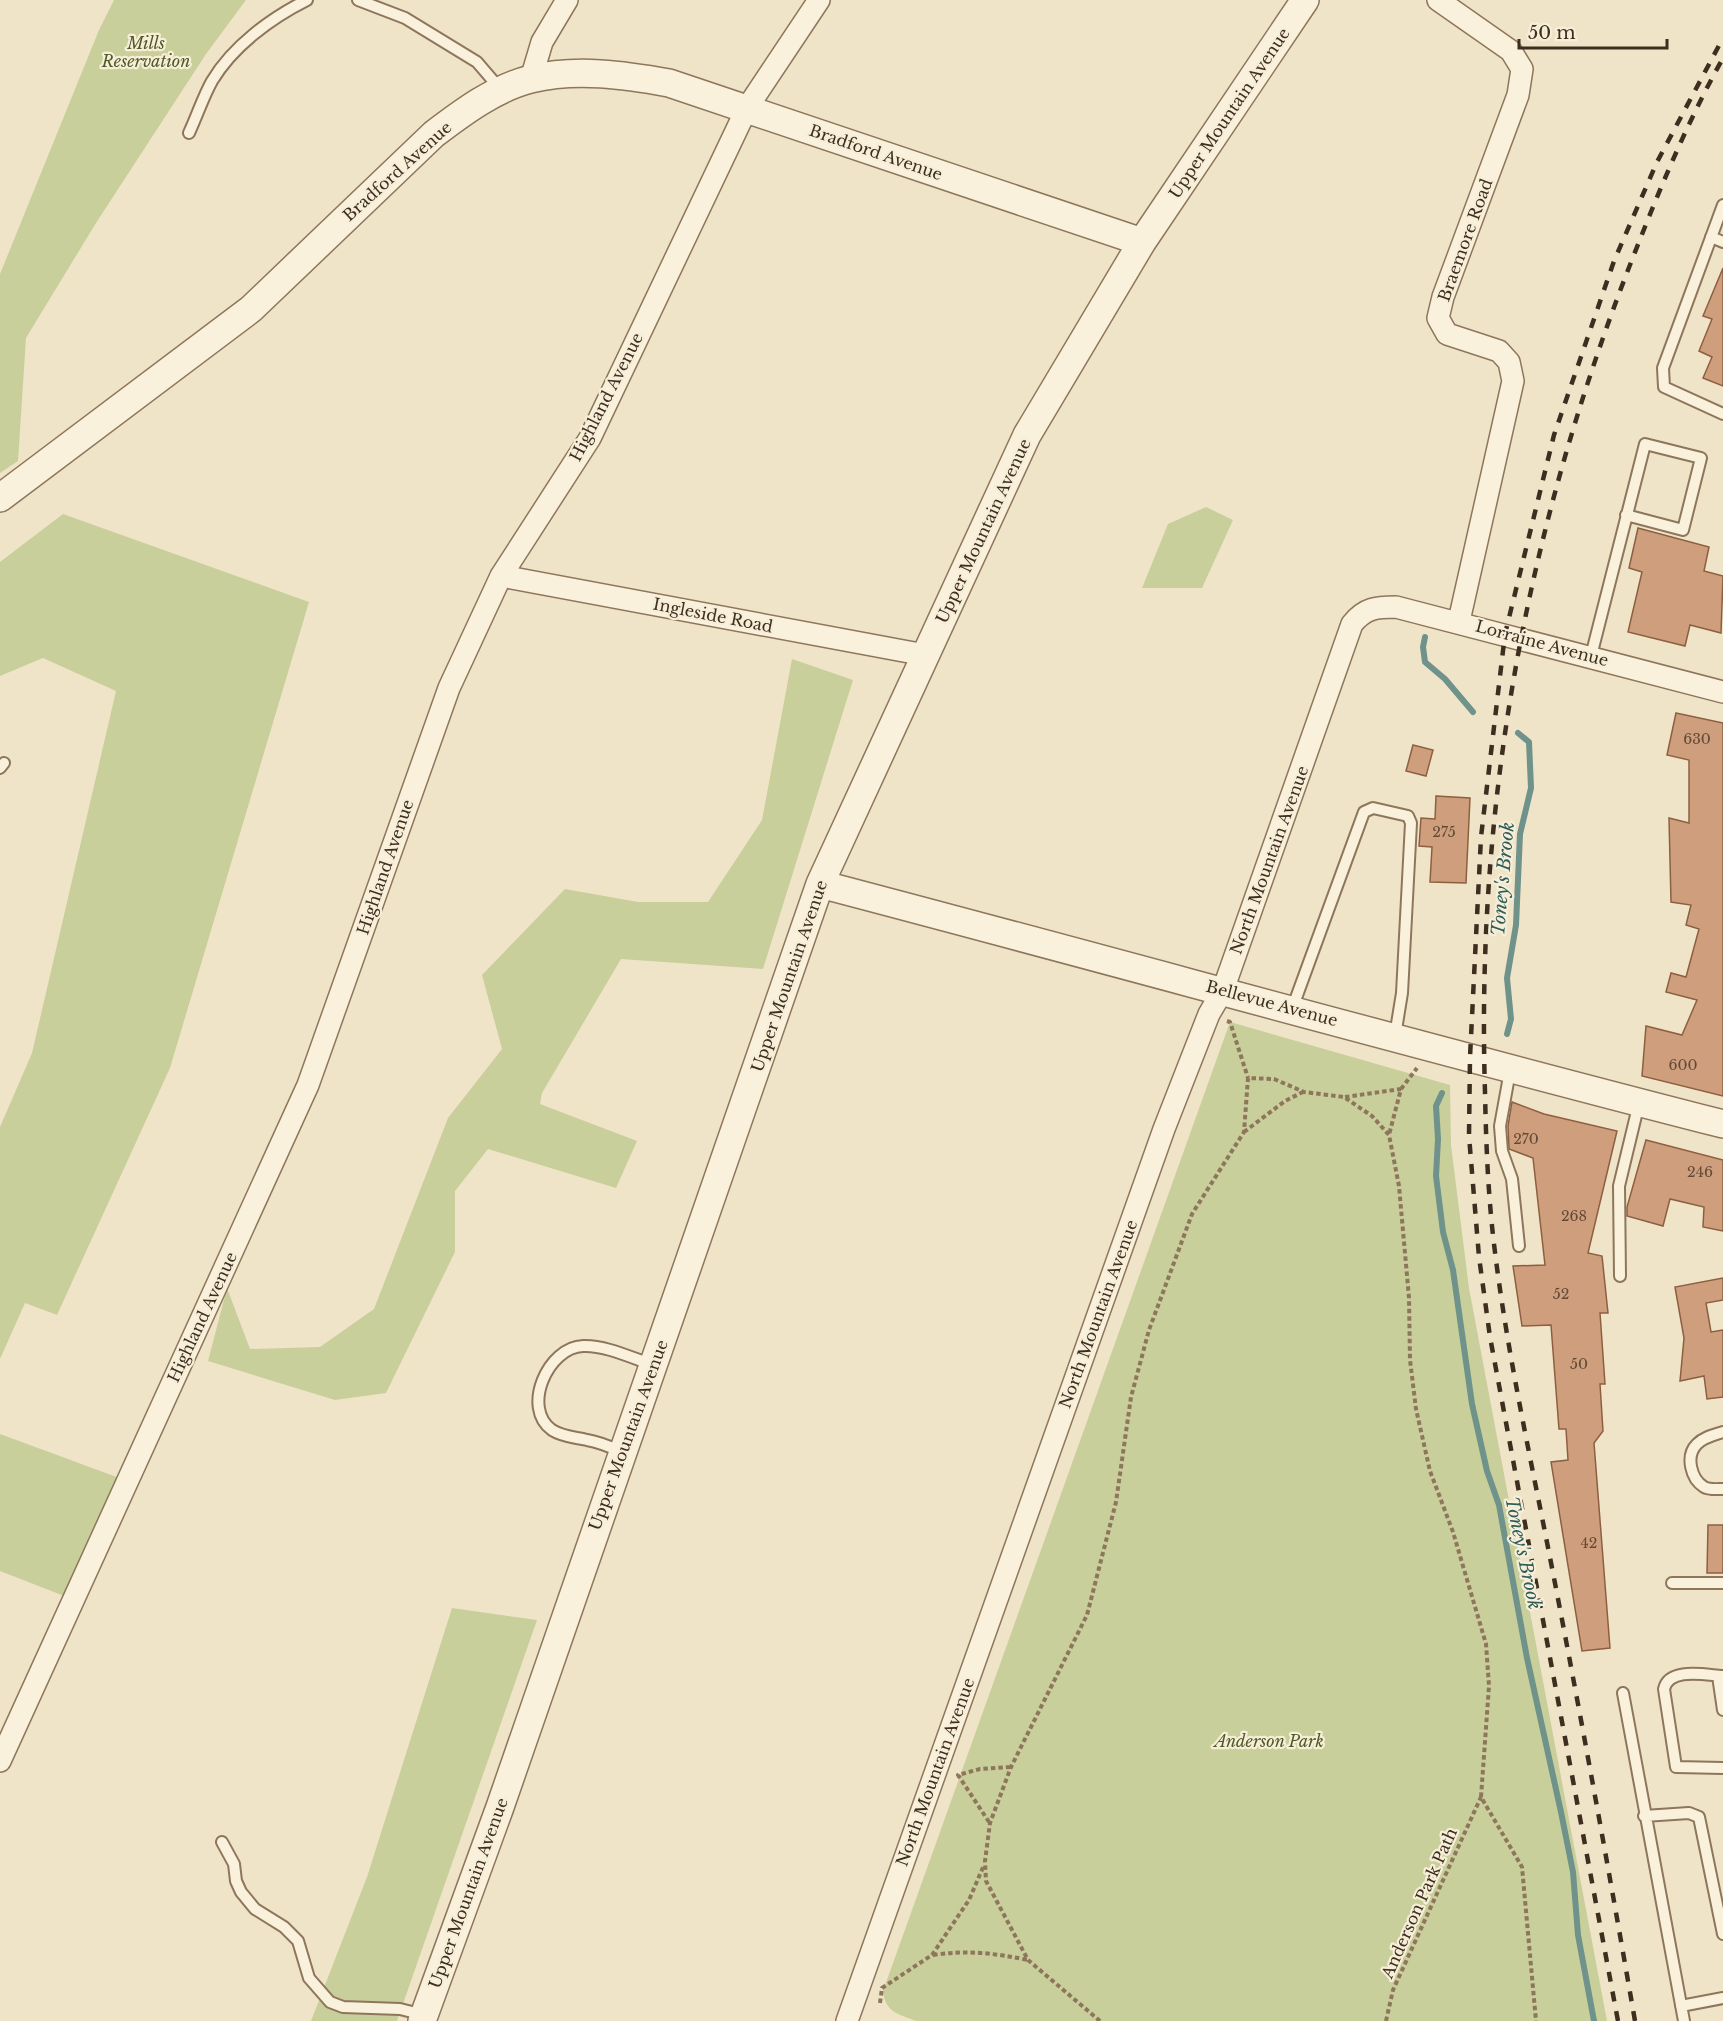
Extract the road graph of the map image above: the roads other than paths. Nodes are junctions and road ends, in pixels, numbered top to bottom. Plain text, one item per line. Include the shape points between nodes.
1 (307, 0) edge
2 (358, 0) edge
3 (567, 0) edge
4 (819, 0) edge
5 (1305, 0) edge
6 (1438, 0) edge
7 (531, 79) junction
8 (501, 90) junction
9 (747, 108) junction
10 (189, 133) dead end
11 (1723, 204) edge
12 (1711, 237) junction
13 (1142, 242) junction
14 (1723, 242) edge
15 (1723, 414) edge
16 (0, 498) edge
17 (1626, 515) junction
18 (501, 576) junction
19 (1361, 613) joint
20 (1459, 621) junction
21 (925, 655) junction
22 (1591, 656) junction
23 (1723, 692) edge
24 (820, 884) junction
25 (1222, 990) junction
26 (1292, 1009) junction
27 (1395, 1037) junction
28 (1510, 1070) junction
29 (1639, 1102) junction
30 (1723, 1124) edge
31 (1519, 1246) dead end
32 (1620, 1276) dead end
33 (654, 1365) junction
34 (1723, 1432) edge
35 (622, 1452) junction
36 (1723, 1489) edge
37 (1672, 1583) dead end
38 (1723, 1583) edge
39 (1720, 1676) edge
40 (1623, 1693) dead end
41 (1723, 1710) edge
42 (0, 1761) edge
43 (1723, 1768) edge
44 (1644, 1816) junction
45 (222, 1842) dead end
46 (1723, 1934) edge
47 (1723, 1998) edge
48 (1681, 2006) junction
49 (423, 2018) edge
50 (847, 2021) edge
51 (1684, 2021) edge

1 - 10 lane via 280,13 233,54 212,82
2 - 8 lane via 405,18 477,62
3 - 7 street via 542,42
4 - 9 street, Highland Avenue
5 - 13 street, Upper Mountain Avenue
6 - 20 street, Braemore Road via 1511,51 1522,69 1518,95 1438,318 1447,334 1499,351 1509,362 1513,381
7 - 8 street, Bradford Avenue
7 - 9 street, Bradford Avenue via 631,76 669,83
8 - 16 street, Bradford Avenue via 434,134 251,309
9 - 13 street, Bradford Avenue
9 - 18 street, Highland Avenue via 590,438
11 - 12 lane
12 - 14 lane
12 - 15 lane via 1663,368 1664,387
13 - 21 street, Upper Mountain Avenue via 1027,435
17 - 17 lane via 1645,444 1701,458 1683,530
17 - 22 lane
18 - 21 street, Ingleside Road
18 - 42 street, Highland Avenue via 449,688 308,1085
19 - 20 street, Lorraine Avenue via 1374,607 1396,607
19 - 25 street, North Mountain Avenue via 1352,624
20 - 22 street, Lorraine Avenue
21 - 24 street, Upper Mountain Avenue
22 - 23 street, Lorraine Avenue
24 - 25 street, Bellevue Avenue
24 - 33 street, Upper Mountain Avenue
25 - 26 street, Bellevue Avenue
25 - 50 street, North Mountain Avenue via 1160,1140
26 - 27 street, Bellevue Avenue
26 - 27 lane via 1364,812 1373,808 1408,816 1411,823 1402,993
27 - 28 street, Bellevue Avenue
28 - 29 street, Bellevue Avenue
28 - 31 lane via 1500,1126 1502,1151 1512,1179
29 - 30 street, Bellevue Avenue
29 - 32 lane via 1619,1186
33 - 35 street, Upper Mountain Avenue
33 - 35 lane via 598,1347 581,1346 555,1361 538,1390 542,1419 550,1429
34 - 36 lane via 1694,1446 1690,1462 1694,1478 1706,1488
35 - 49 street, Upper Mountain Avenue
37 - 38 lane
39 - 41 lane
39 - 43 lane via 1673,1676 1664,1689 1676,1767
40 - 44 lane
44 - 46 lane via 1699,1817
44 - 48 lane
45 - 49 lane via 234,1864 241,1892 255,1909 298,1941 309,1978 330,2002 343,2007 400,2009
47 - 48 lane
48 - 51 lane

